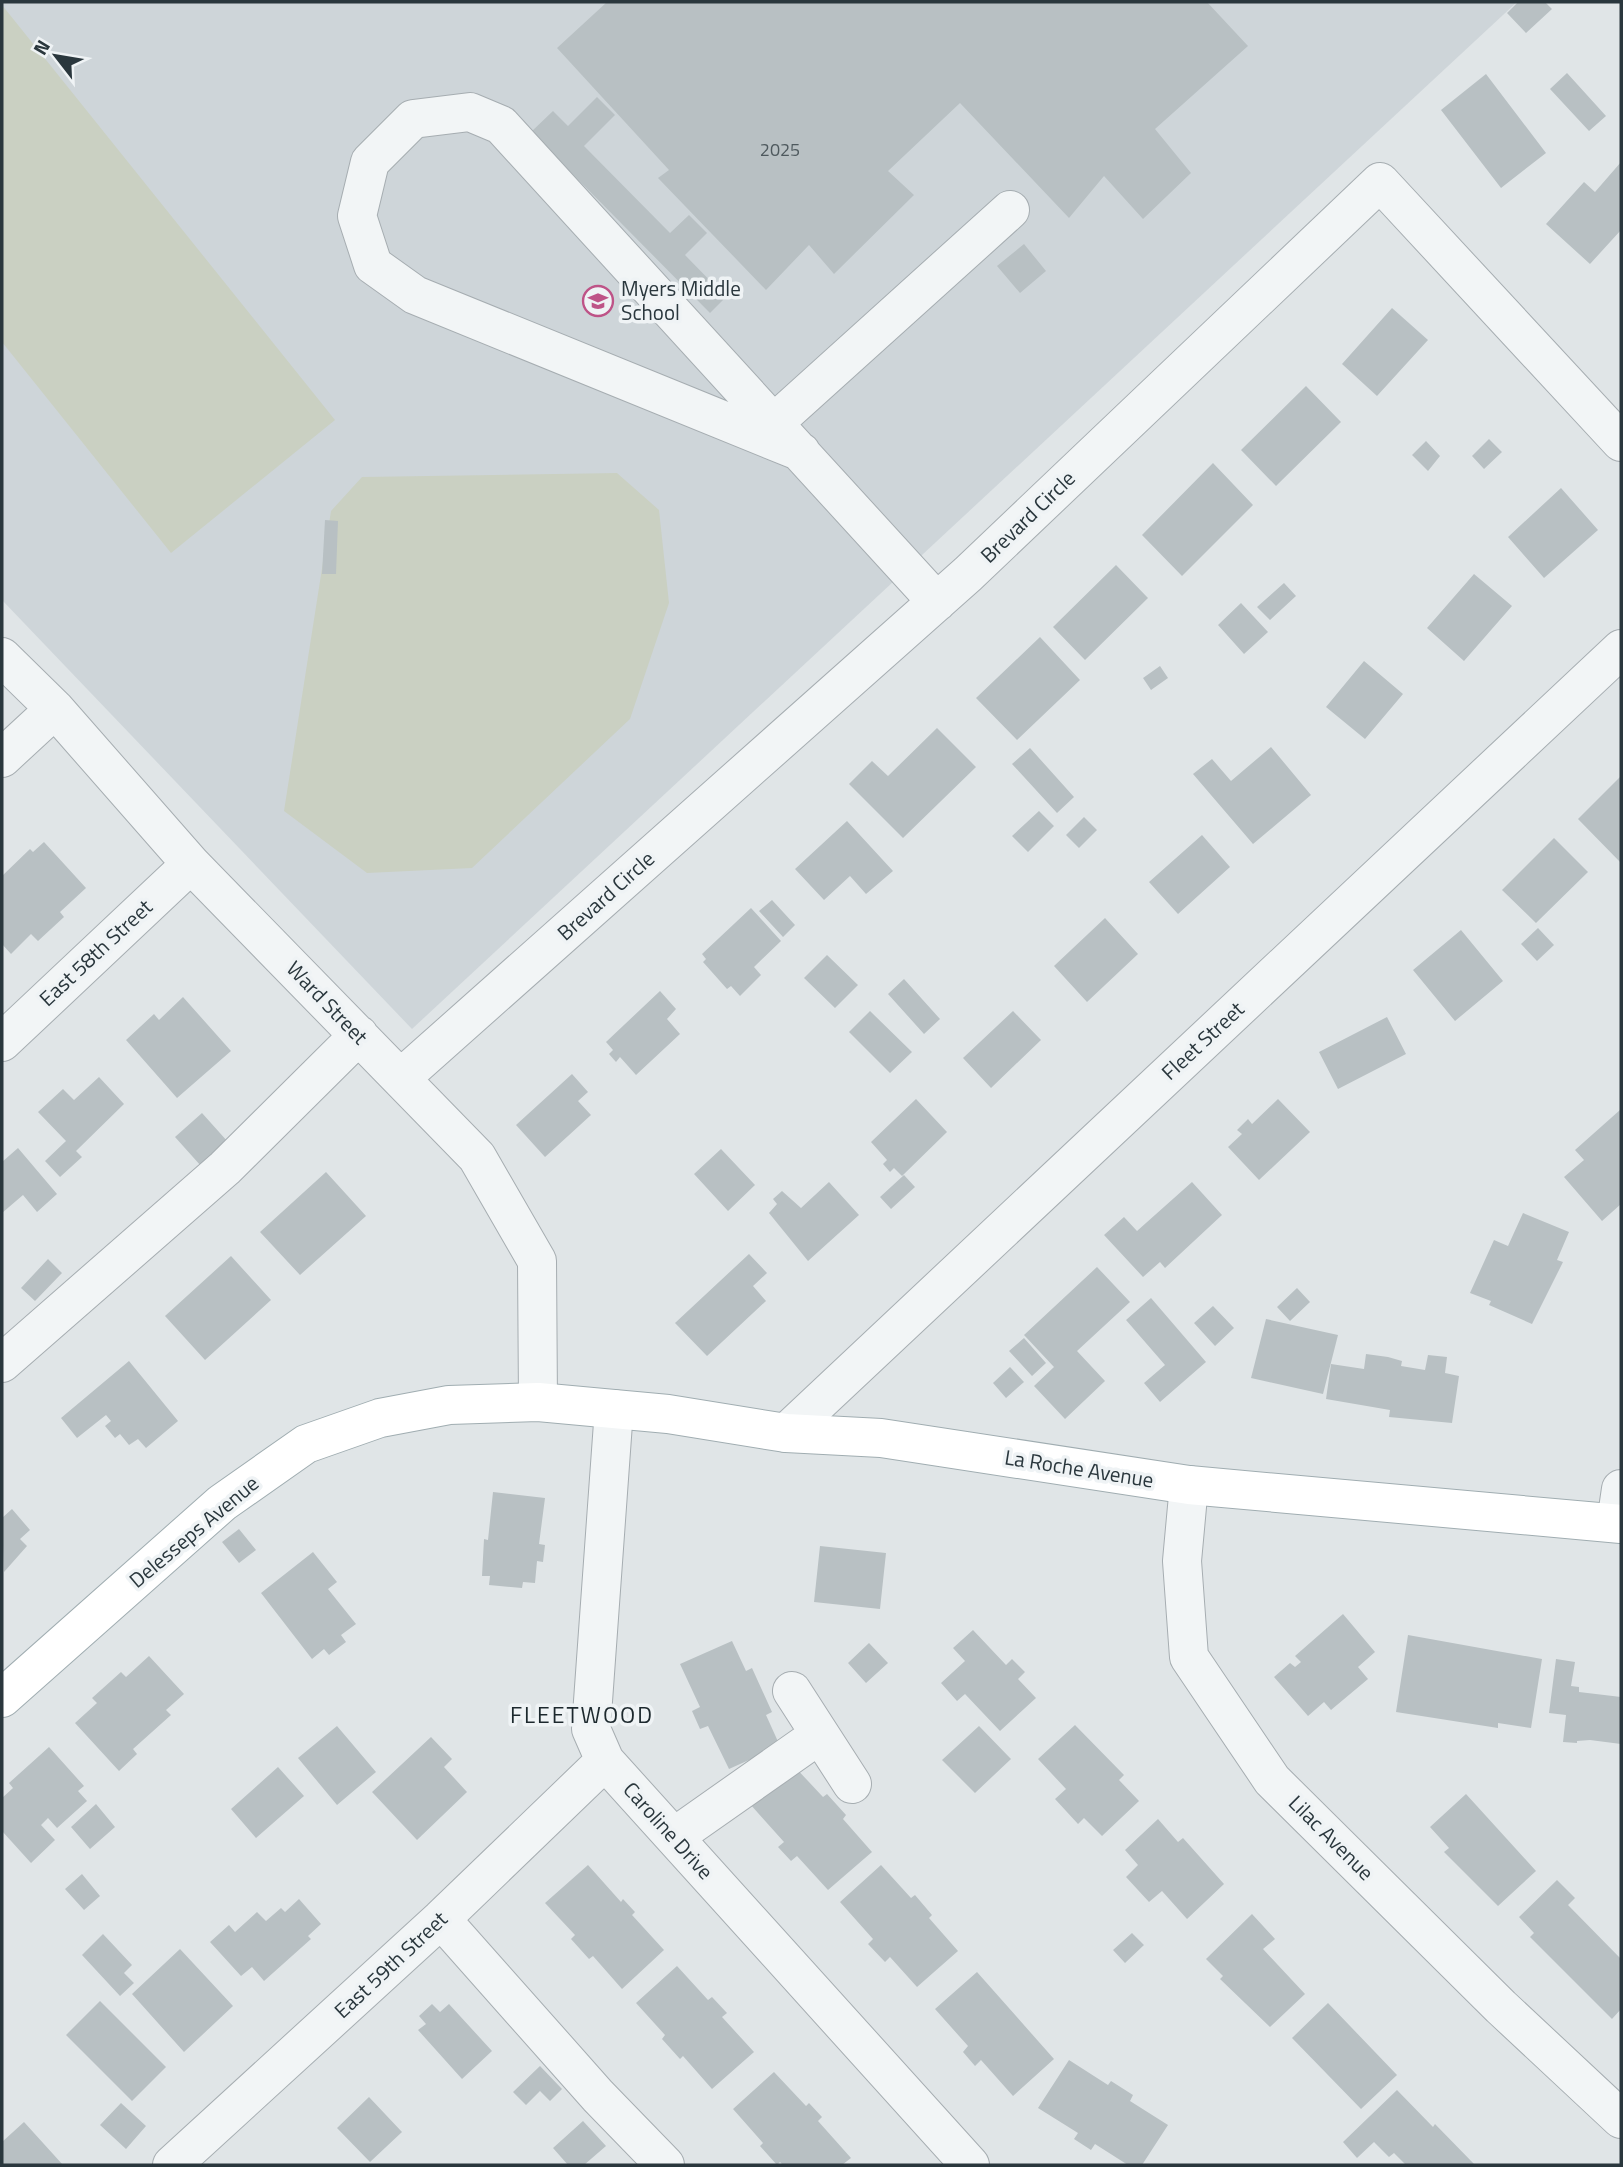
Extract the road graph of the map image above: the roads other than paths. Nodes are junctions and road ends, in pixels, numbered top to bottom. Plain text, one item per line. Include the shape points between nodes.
1 (1010, 210) dead end
2 (774, 423) junction
3 (1621, 442) edge
4 (801, 452) junction
5 (937, 601) junction
6 (1621, 649) edge
7 (2, 657) edge
8 (55, 709) junction
9 (2, 758) edge
10 (191, 864) junction
11 (359, 1035) junction
12 (2, 1042) edge
13 (401, 1078) junction
14 (2, 1363) edge
15 (538, 1402) junction
16 (614, 1409) junction
17 (786, 1433) junction
18 (1189, 1485) junction
19 (1619, 1512) edge
20 (792, 1690) dead end
21 (2, 1698) edge
22 (819, 1735) junction
23 (605, 1761) junction
24 (852, 1784) dead end
25 (674, 1837) junction
26 (441, 1920) junction
27 (1621, 2119) edge
28 (172, 2165) edge
29 (664, 2165) edge
30 (970, 2165) edge

1 - 2 street
2 - 4 street
2 - 4 street via 501,125 470,113 414,119 370,162 357,216 373,265 415,295
3 - 5 street, Brevard Circle via 1380,182
4 - 5 street
5 - 13 street, Brevard Circle
6 - 17 street, Fleet Street
7 - 8 street, Ward Street
8 - 9 street
8 - 10 street, Ward Street
10 - 11 street, Ward Street
10 - 12 street, East 58th Street
11 - 13 street, Ward Street
11 - 14 street via 225,1168
13 - 15 street, Ward Street via 477,1157 537,1261
15 - 16 main road, La Roche Avenue
15 - 21 main road, Delesseps Avenue via 437,1407 380,1418 306,1444 222,1503
16 - 17 main road, La Roche Avenue
16 - 23 street, Caroline Drive via 591,1729
17 - 18 main road, La Roche Avenue via 881,1438
18 - 19 main road, La Roche Avenue
18 - 27 street, Lilac Avenue via 1182,1561 1189,1657 1272,1780
20 - 22 street
22 - 24 street
22 - 25 street
23 - 25 street, Caroline Drive
23 - 26 street, East 59th Street
25 - 30 street, Caroline Drive
26 - 28 street, East 59th Street
26 - 29 street

